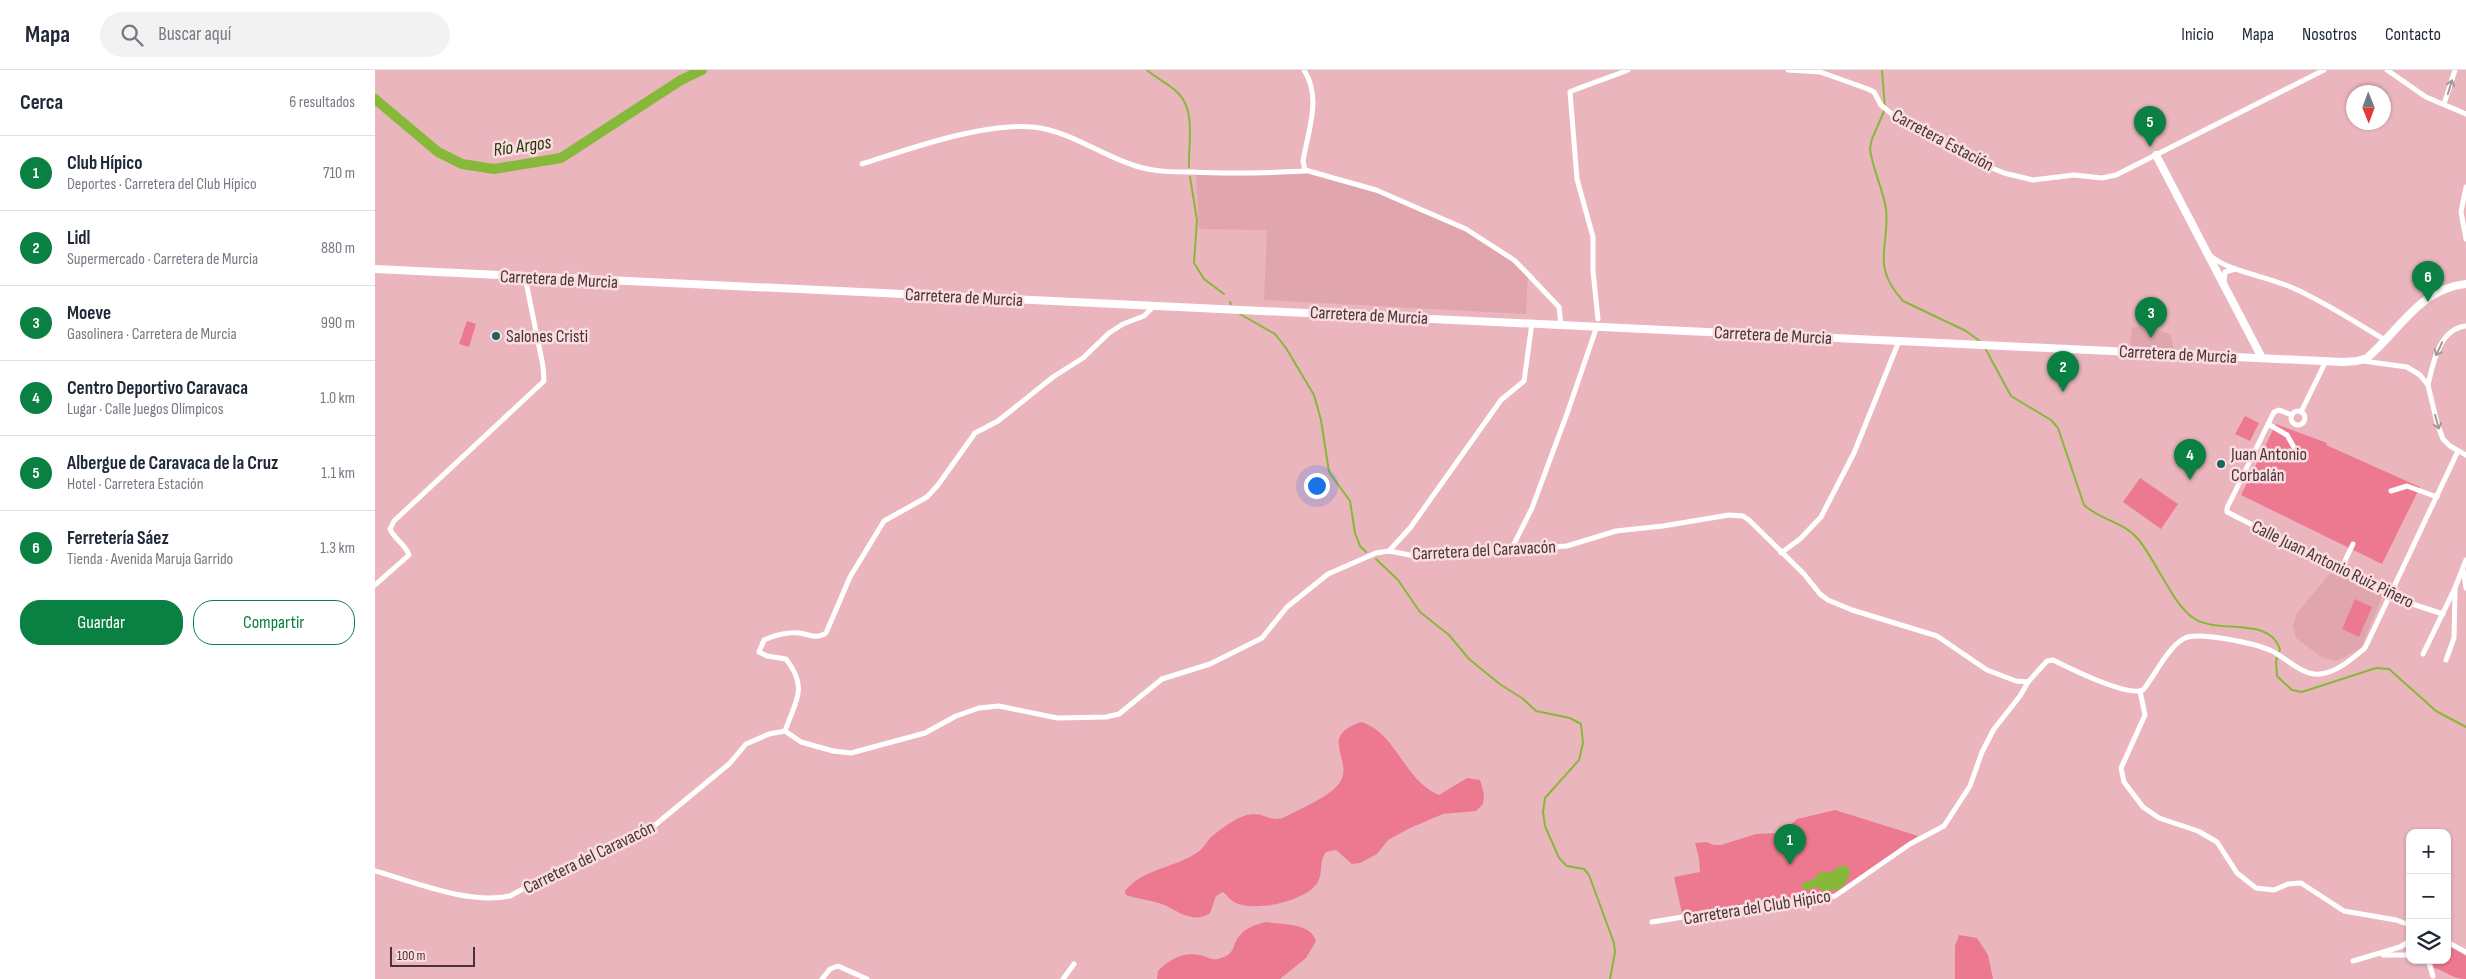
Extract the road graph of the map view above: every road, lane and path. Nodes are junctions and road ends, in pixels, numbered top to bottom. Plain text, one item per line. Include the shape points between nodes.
1 (1304, 70) edge
2 (1629, 70) edge
3 (1788, 70) edge
4 (2324, 70) edge
5 (2387, 70) edge
6 (2455, 70) edge
7 (2445, 104) junction
8 (2466, 114) edge
9 (2157, 155) junction
10 (862, 164) dead end
11 (1307, 171) junction
12 (2466, 187) edge
13 (2466, 207) edge
14 (2461, 214) junction
15 (2466, 239) edge
16 (2205, 250) junction
17 (375, 269) edge
18 (2240, 270) junction
19 (525, 277) junction
20 (2466, 284) edge
21 (2224, 286) junction
22 (1154, 306) junction
23 (1597, 322) junction
24 (1532, 323) junction
25 (1561, 324) junction
26 (2466, 326) edge
27 (2385, 340) junction
28 (1899, 341) junction
29 (2374, 351) junction
30 (2262, 358) junction
31 (2326, 361) junction
32 (2360, 361) junction
33 (2379, 362) junction
34 (2428, 385) junction
35 (2301, 412) junction
36 (2292, 415) junction
37 (2268, 424) junction
38 (2295, 449) dead end
39 (2458, 451) junction
40 (2466, 455) edge
41 (2391, 491) dead end
42 (2437, 497) junction
43 (2353, 544) dead end
44 (1512, 548) junction
45 (1389, 551) junction
46 (1781, 553) junction
47 (2466, 560) edge
48 (2341, 569) junction
49 (2463, 570) junction
50 (375, 585) edge
51 (2455, 588) junction
52 (2466, 588) edge
53 (2390, 594) junction
54 (2443, 614) junction
55 (2423, 654) dead end
56 (2446, 660) dead end
57 (2028, 682) junction
58 (2139, 691) junction
59 (785, 731) junction
60 (375, 871) edge
61 (1652, 922) dead end
62 (2406, 924) edge
63 (2406, 943) edge
64 (2451, 944) edge
65 (2466, 952) edge
66 (2374, 955) junction
67 (2406, 955) edge
68 (2353, 961) dead end
69 (1074, 964) dead end
70 (2429, 964) edge
71 (2433, 976) dead end
72 (822, 979) edge
73 (867, 979) edge
74 (1063, 979) edge

1 - 11 street via 1314,95 1303,161
2 - 23 street via 1570,92 1577,179 1593,237
3 - 9 street, Carretera Estación via 1821,72 1868,89 1874,92 1885,109 1919,125 1949,148 1973,161 2020,178 2109,177
4 - 9 street, Carretera Estación
5 - 7 street via 2420,93
7 -> 6 street
7 - 8 street
9 - 16 main road
10 - 11 street via 946,138 1034,127 1072,138 1120,161 1160,171 1232,174
11 - 25 street via 1365,186 1465,229 1514,260 1559,307
12 - 14 street
13 - 14 street
14 - 15 street
16 - 18 street via 2221,264
16 - 21 main road
17 - 19 main road, Carretera de Murcia
18 - 21 street via 2225,272
18 - 27 street via 2295,288
19 - 22 main road, Carretera de Murcia
19 - 50 street via 544,381 394,521 390,529 393,536 406,547 409,555
20 - 27 main road via 2434,293
21 - 30 main road
22 - 24 main road, Carretera de Murcia
22 - 59 street via 1144,316 1109,334 1083,358 1053,377 998,421 975,433 927,497 884,521 850,577 826,633 815,637 799,633 764,640 759,652 786,659 800,687
23 - 25 main road, Carretera de Murcia
23 - 28 main road, Carretera de Murcia
23 - 44 street via 1569,411 1532,508
24 - 25 main road, Carretera de Murcia
24 - 45 street via 1524,381 1501,400 1410,528
26 -> 34 street via 2453,331 2441,344
27 - 29 main road
28 - 30 main road, Carretera de Murcia
28 - 46 street via 1854,453 1821,517
29 - 32 main road
29 - 33 street via 2374,358
30 - 31 main road, Carretera de Murcia
31 - 32 main road, Carretera de Murcia
31 - 35 street
32 - 33 street
33 - 34 street via 2412,369
34 -> 39 street via 2441,436
35 - 36 street
35 - 36 street via 2305,417 2301,424 2294,423
36 - 37 street via 2277,410
37 - 38 street via 2287,435
37 - 48 street, Calle Juan Antonio Ruiz Piñero via 2226,510
39 - 40 street
39 - 42 street
41 - 42 street via 2413,486
42 - 53 street
43 - 48 street
44 - 45 street, Carretera del Caravacón via 1415,556
44 - 46 street, Carretera del Caravacón via 1567,546 1616,531 1729,514 1749,520
45 - 59 street, Carretera del Caravacón via 1376,553 1328,574 1287,607 1262,638 1210,664 1162,679 1124,711 1112,716 1057,718 999,706 979,708 925,733 851,753 801,742
46 - 57 street, Carretera del Caravacón via 1828,600 1937,636 1992,673
47 - 49 street
48 - 53 street, Calle Juan Antonio Ruiz Piñero
49 - 51 street
49 - 52 street
51 - 54 street
51 - 56 street via 2454,638
53 - 54 street, Calle Juan Antonio Ruiz Piñero
53 - 58 street via 2365,648 2329,672 2313,674 2258,646 2193,635 2178,643
54 - 55 street
57 - 58 street, Carretera del Club Hípico via 2049,660 2123,689
57 - 61 street, Carretera del Club Hípico via 1994,729 1970,786 1946,824 1910,844 1844,891 1808,901 1756,905
58 - 62 street via 2145,716 2121,768 2124,782 2143,807 2159,818 2198,831 2217,842 2237,873 2256,888 2274,890 2301,883 2344,911
59 - 60 street, Carretera del Caravacón via 774,732 746,744 724,768 649,830 569,864 509,896 499,898 454,893
63 - 66 street
64 - 65 street
66 - 67 street
66 - 68 street
69 - 74 street
70 - 71 street
72 - 73 street via 830,969 838,966

